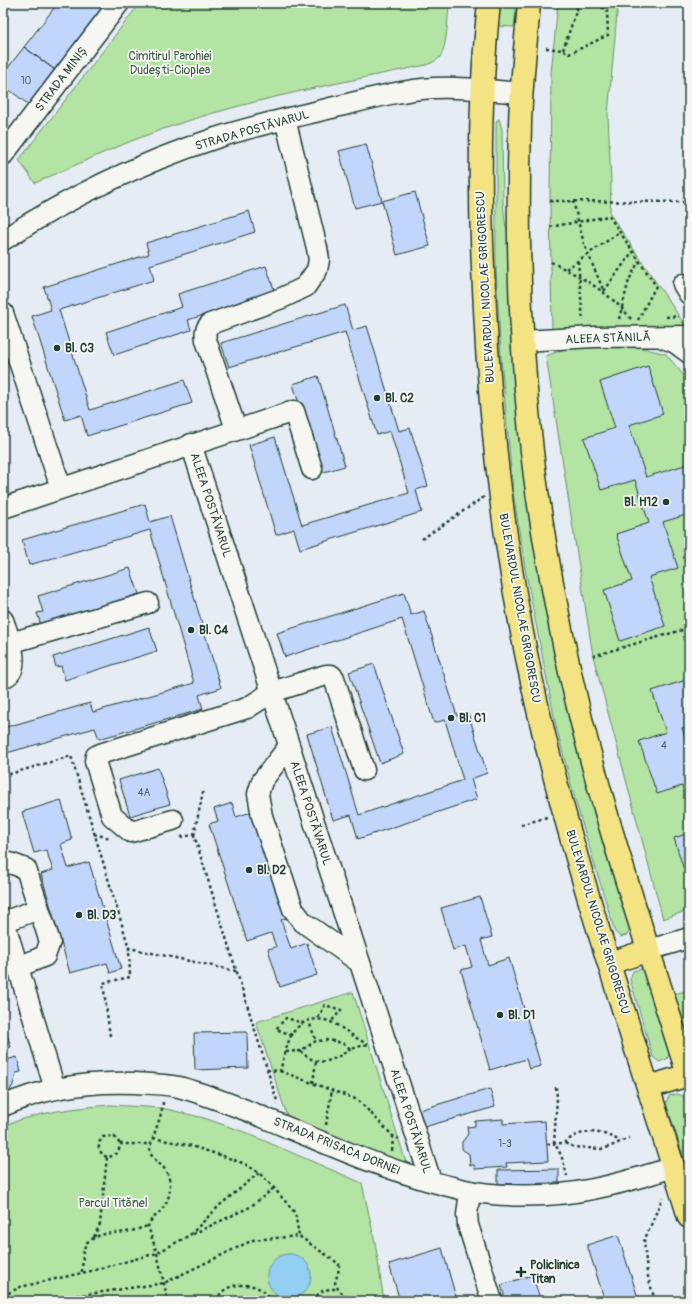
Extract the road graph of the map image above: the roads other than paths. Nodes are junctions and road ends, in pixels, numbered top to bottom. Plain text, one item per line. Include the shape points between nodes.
1 (119, 3) edge
2 (489, 3) edge
3 (529, 3) edge
4 (482, 90) junction
5 (522, 93) junction
6 (285, 119) junction
7 (3, 155) edge
8 (3, 240) edge
9 (3, 313) edge
10 (659, 336) junction
11 (689, 336) edge
12 (523, 341) junction
13 (689, 353) edge
14 (236, 429) junction
15 (191, 444) junction
16 (312, 468) dead end
17 (61, 488) junction
18 (3, 508) edge
19 (148, 604) dead end
20 (3, 620) edge
21 (10, 643) junction
22 (3, 678) edge
23 (272, 692) junction
24 (289, 746) junction
25 (364, 770) dead end
26 (176, 828) road end
27 (3, 865) edge
28 (39, 909) junction
29 (3, 920) edge
30 (689, 938) edge
31 (649, 950) junction
32 (359, 962) junction
33 (610, 963) junction
34 (18, 967) junction
35 (689, 1076) edge
36 (648, 1087) junction
37 (55, 1089) junction
38 (3, 1106) edge
39 (674, 1167) junction
40 (431, 1181) junction
41 (470, 1191) junction
42 (689, 1217) edge
43 (492, 1301) edge

1 - 7 street, STRADA MINIȘ
2 - 4 main road, BULEVARDUL NICOLAE GRIGORESCU
3 - 5 main road
4 - 5 street, STRADA POSTĂVARUL
4 - 6 street, STRADA POSTĂVARUL via 418,89
4 - 33 main road, BULEVARDUL NICOLAE GRIGORESCU via 482,250 487,358 499,487 524,645 543,730 564,811
5 - 12 main road via 519,235
6 - 8 street, STRADA POSTĂVARUL via 217,138 143,165 84,192
6 - 14 street via 319,260 305,287 210,324 206,328 206,340
9 - 17 street
10 - 11 street
10 - 12 street, ALEEA STĂNILĂ via 632,328
10 - 13 street, ALEEA STĂNILĂ via 674,342
12 - 31 main road via 536,483 565,651 604,804
14 - 15 street, ALEEA POSTĂVARUL
14 - 16 street, ALEEA POSTĂVARUL via 294,411
15 - 17 street, ALEEA POSTĂVARUL
15 - 23 street, ALEEA POSTĂVARUL
17 - 18 street, ALEEA POSTĂVARUL
19 - 21 street
20 - 21 street
21 - 22 street via 14,668
23 - 24 street, ALEEA POSTĂVARUL
23 - 25 street via 331,675
23 - 26 street via 247,708 96,756 95,761 112,816 131,832
24 - 32 street, ALEEA POSTĂVARUL
24 - 32 street via 262,781 258,794 265,823 293,909 303,922
27 - 28 street via 10,863 26,869
28 - 29 street
28 - 34 street via 50,942 45,956
29 - 34 street
30 - 31 street
31 - 33 main road
31 - 35 main road
32 - 40 street, ALEEA POSTĂVARUL
33 - 36 main road, BULEVARDUL NICOLAE GRIGORESCU
34 - 37 street
35 - 36 main road
36 - 39 main road, BULEVARDUL NICOLAE GRIGORESCU
37 - 38 street, STRADA PRISACA DORNEI
37 - 40 street, STRADA PRISACA DORNEI via 120,1083 179,1088 224,1101 393,1170
39 - 41 street, STRADA PRISACA DORNEI via 608,1186 546,1195 503,1195
39 - 42 main road, BULEVARDUL NICOLAE GRIGORESCU
40 - 41 street, STRADA PRISACA DORNEI
41 - 43 street via 468,1225

